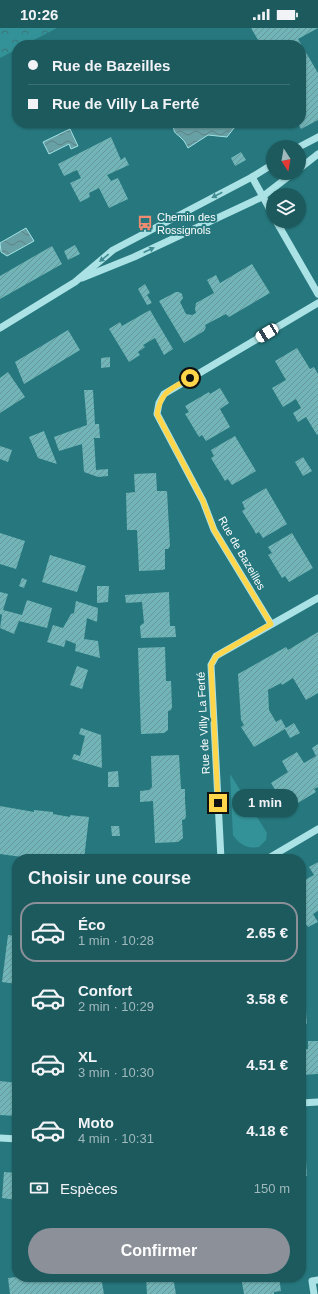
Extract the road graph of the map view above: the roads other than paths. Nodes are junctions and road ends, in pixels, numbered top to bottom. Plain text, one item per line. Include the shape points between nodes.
1 (318, 138) edge
2 (306, 144) edge
3 (318, 154) edge
4 (306, 163) edge
5 (266, 168) edge
6 (252, 177) junction
7 (284, 180) edge
8 (262, 197) junction
9 (266, 204) edge
10 (280, 228) edge
11 (75, 282) junction
12 (318, 294) edge
13 (318, 303) edge
14 (0, 328) edge
15 (318, 598) edge
16 (271, 624) junction
17 (318, 829) edge
18 (221, 854) edge
19 (276, 854) edge
20 (306, 1102) edge
21 (318, 1102) edge
22 (0, 1138) edge
23 (12, 1139) edge
24 (318, 1280) edge
25 (314, 1294) edge

1 - 2 street
3 - 4 street
5 - 6 street
6 - 8 street
6 -> 11 street via 113,250
7 - 8 street
8 - 9 street
11 -> 8 street
10 - 12 street
11 - 14 street
13 - 16 street, Rue de Bazeilles via 164,394 157,414 203,501 214,530
15 - 16 street, Rue de Villy La Ferté
16 - 18 street, Rue de Villy La Ferté via 216,656 211,665
17 - 19 street
20 - 21 street
22 - 23 street
24 - 25 street via 312,1281

